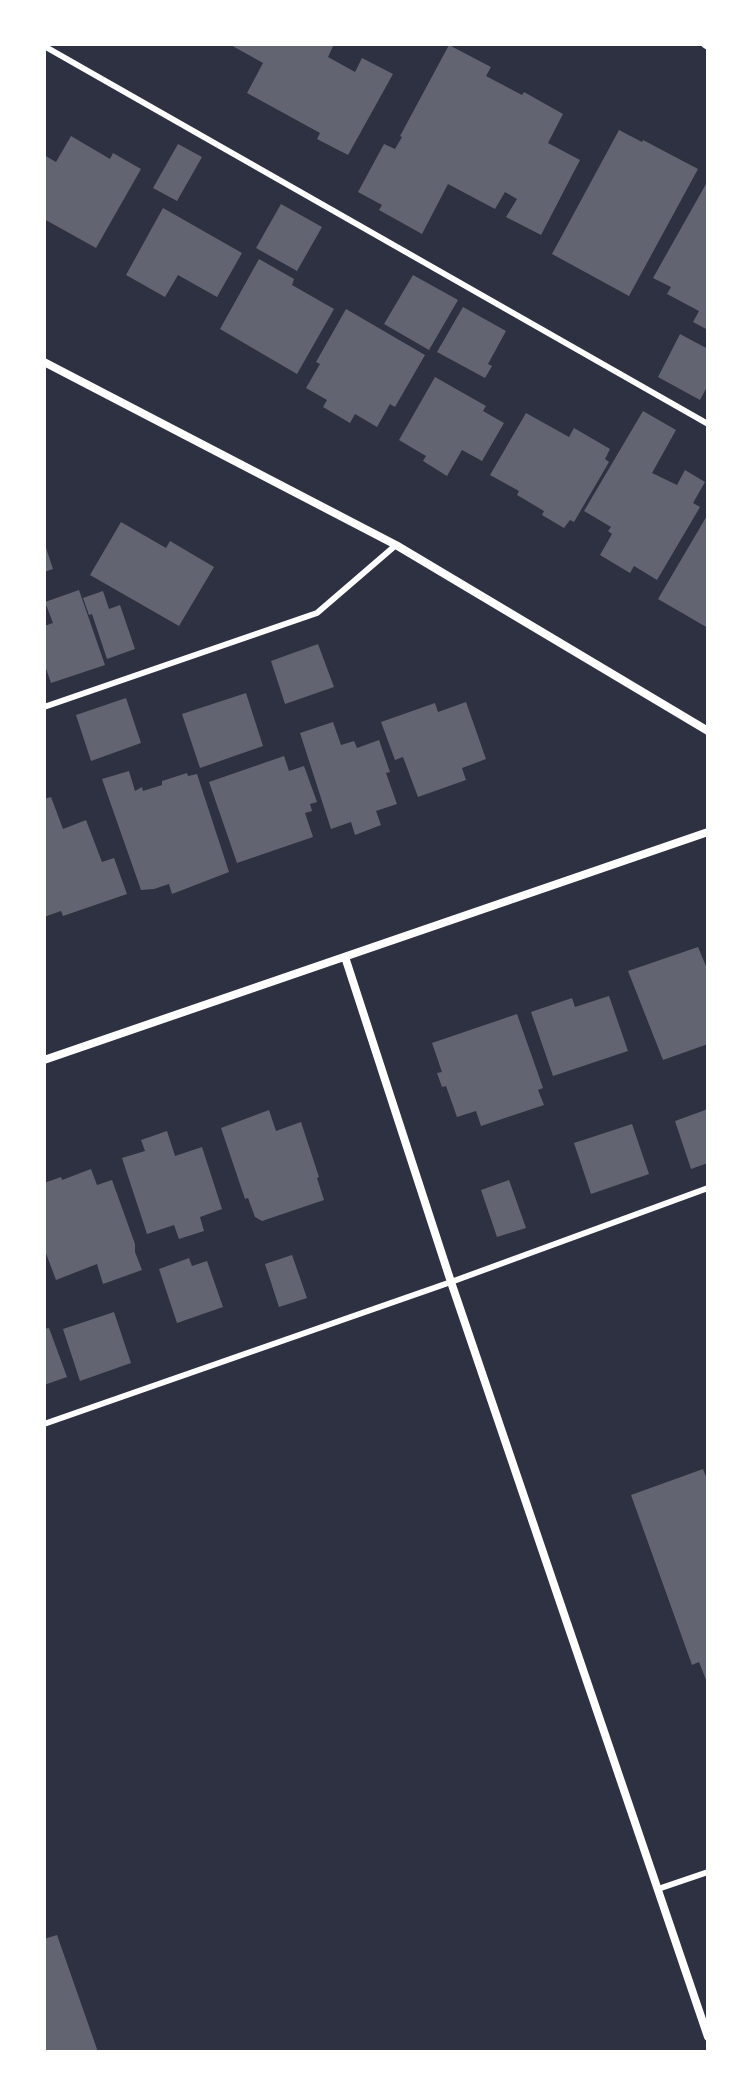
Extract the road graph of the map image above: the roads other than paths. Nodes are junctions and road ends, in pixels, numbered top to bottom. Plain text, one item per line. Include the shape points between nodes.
1 (44, 46) edge
2 (44, 362) edge
3 (708, 424) edge
4 (396, 545) junction
5 (44, 707) edge
6 (708, 731) edge
7 (708, 832) edge
8 (345, 957) junction
9 (44, 1060) edge
10 (708, 1188) edge
11 (451, 1282) junction
12 (44, 1424) edge
13 (708, 1872) edge
14 (658, 1889) junction
15 (708, 2037) edge

1 - 3 lane
2 - 4 street
4 - 5 lane via 317,613
4 - 6 street
7 - 8 street
8 - 9 street
8 - 11 street
10 - 11 lane
11 - 12 lane
11 - 14 street
13 - 14 lane
14 - 15 street

